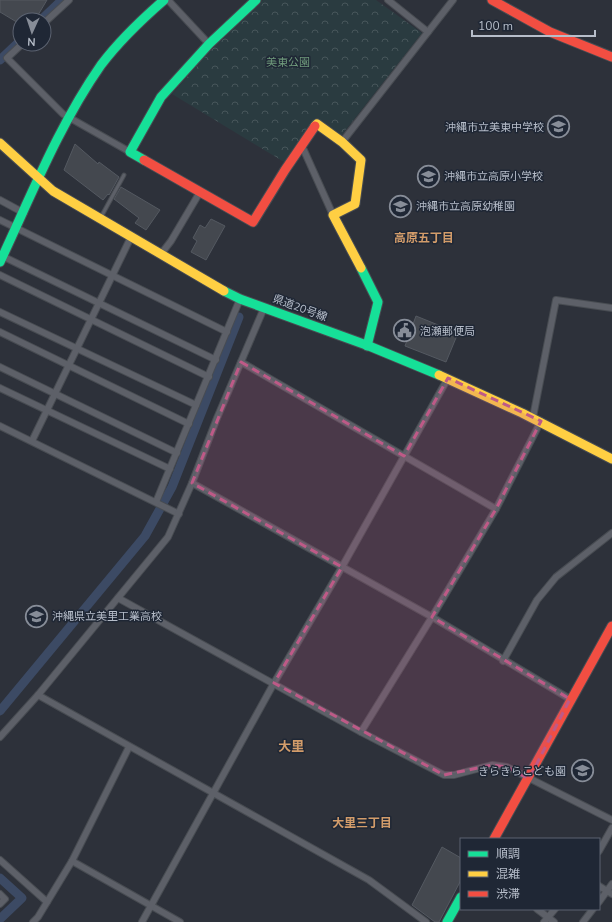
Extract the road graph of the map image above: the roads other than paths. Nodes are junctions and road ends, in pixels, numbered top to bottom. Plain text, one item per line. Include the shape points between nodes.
1 (69, 0) edge
2 (164, 0) edge
3 (168, 0) edge
4 (256, 0) edge
5 (388, 0) edge
6 (454, 0) edge
7 (492, 0) edge
8 (52, 16) edge
9 (428, 32) junction
10 (209, 44) junction
11 (14, 52) edge
12 (612, 57) edge
13 (69, 117) junction
14 (342, 142) junction
15 (0, 144) edge
16 (302, 146) junction
17 (130, 152) junction
18 (124, 175) dead end
19 (40, 179) junction
20 (200, 192) junction
21 (0, 200) edge
22 (24, 212) junction
23 (332, 215) junction
24 (100, 219) junction
25 (0, 220) edge
26 (17, 229) junction
27 (131, 237) junction
28 (161, 254) junction
29 (1, 258) edge
30 (112, 274) junction
31 (0, 275) edge
32 (240, 299) junction
33 (98, 303) junction
34 (264, 308) junction
35 (612, 308) edge
36 (0, 312) edge
37 (90, 320) junction
38 (0, 332) edge
39 (227, 332) junction
40 (367, 346) junction
41 (76, 348) junction
42 (216, 360) junction
43 (240, 362) junction
44 (68, 365) junction
45 (0, 367) edge
46 (208, 377) junction
47 (448, 378) junction
48 (0, 388) edge
49 (54, 394) junction
50 (196, 405) junction
51 (46, 410) junction
52 (537, 419) junction
53 (189, 424) junction
54 (0, 426) edge
55 (32, 441) junction
56 (177, 453) junction
57 (404, 456) junction
58 (612, 459) edge
59 (170, 470) junction
60 (192, 483) junction
61 (156, 502) junction
62 (496, 509) junction
63 (179, 514) junction
64 (612, 533) edge
65 (342, 567) junction
66 (118, 598) junction
67 (432, 617) junction
68 (612, 626) edge
69 (504, 661) junction
70 (274, 683) junction
71 (38, 695) junction
72 (570, 699) junction
73 (361, 732) junction
74 (0, 737) edge
75 (129, 747) junction
76 (529, 779) junction
77 (213, 792) junction
78 (612, 820) edge
79 (612, 828) edge
80 (495, 838) edge
81 (600, 849) edge
82 (0, 860) edge
83 (72, 861) junction
84 (612, 884) edge
85 (600, 887) edge
86 (610, 893) edge
87 (0, 894) edge
88 (460, 899) edge
89 (600, 901) edge
90 (47, 902) junction
91 (0, 904) edge
92 (151, 906) junction
93 (537, 910) edge
94 (554, 910) edge
95 (592, 910) edge
96 (546, 920) edge
97 (32, 922) edge
98 (142, 922) edge
99 (180, 922) edge
100 (426, 922) edge
101 (447, 922) edge
102 (554, 922) edge
103 (583, 922) edge

1 - 8 street
2 - 13 street via 127,35 95,74
3 - 10 street
4 - 10 street
5 - 9 street
6 - 9 street
7 - 12 street via 541,28 582,47
9 - 14 street
10 - 17 street via 161,97
11 - 13 street via 8,58
13 - 17 street
13 - 19 street
14 - 16 street via 317,124
14 - 23 street via 361,160 355,204
15 - 19 street, 県道20号線
16 - 20 street via 284,170 253,222
16 - 23 street
17 - 20 street
18 - 24 lane
19 - 22 street
19 - 24 street, 県道20号線 via 54,191
20 - 28 street
21 - 22 street
22 - 26 street
23 - 40 street via 378,302
24 - 27 street, 県道20号線
25 - 26 street
26 - 29 street
26 - 30 street
27 - 28 street, 県道20号線
27 - 30 street
28 - 32 street, 県道20号線
29 - 33 street
30 - 33 street
30 - 39 street
31 - 37 street
32 - 34 street, 県道20号線
32 - 39 street
33 - 37 street
33 - 42 street
34 - 40 street, 県道20号線
34 - 43 street
35 - 52 street via 556,300
36 - 41 street
37 - 41 street
37 - 46 street
38 - 44 street
39 - 42 street
40 - 47 street, 県道20号線
41 - 44 street
41 - 50 street
42 - 46 street
43 - 57 street
43 - 60 street
44 - 49 street
44 - 53 street
45 - 49 street
46 - 50 street
47 - 52 street, 県道20号線
47 - 57 street
48 - 51 street
49 - 51 street
49 - 56 street
50 - 53 street
51 - 55 street
51 - 59 street
52 - 58 street, 県道20号線
52 - 62 street
53 - 56 street
54 - 55 street
55 - 61 street
56 - 59 street
57 - 62 street
57 - 65 street
59 - 61 street
60 - 63 street
60 - 65 street
61 - 63 street
62 - 67 street
63 - 66 street via 168,537
64 - 69 street via 556,577 537,600
65 - 67 street
65 - 70 street
66 - 70 street
66 - 71 street
67 - 69 street
67 - 73 street
68 - 72 street
69 - 72 street
70 - 73 street
70 - 77 street
71 - 74 street
71 - 75 street
72 - 76 street
73 - 76 street via 444,775 454,775 492,765 507,767
75 - 77 street
75 - 83 street
76 - 78 street
76 - 80 street
77 - 92 street
77 - 100 street via 369,880
79 - 81 street
82 - 90 street
83 - 90 street
83 - 92 street
84 - 86 street
85 - 86 street
86 - 89 street
87 - 91 street via 6,899
88 - 101 street
90 - 97 street
92 - 98 street
92 - 99 street
93 - 96 street
94 - 96 street
95 - 103 street
96 - 102 street

